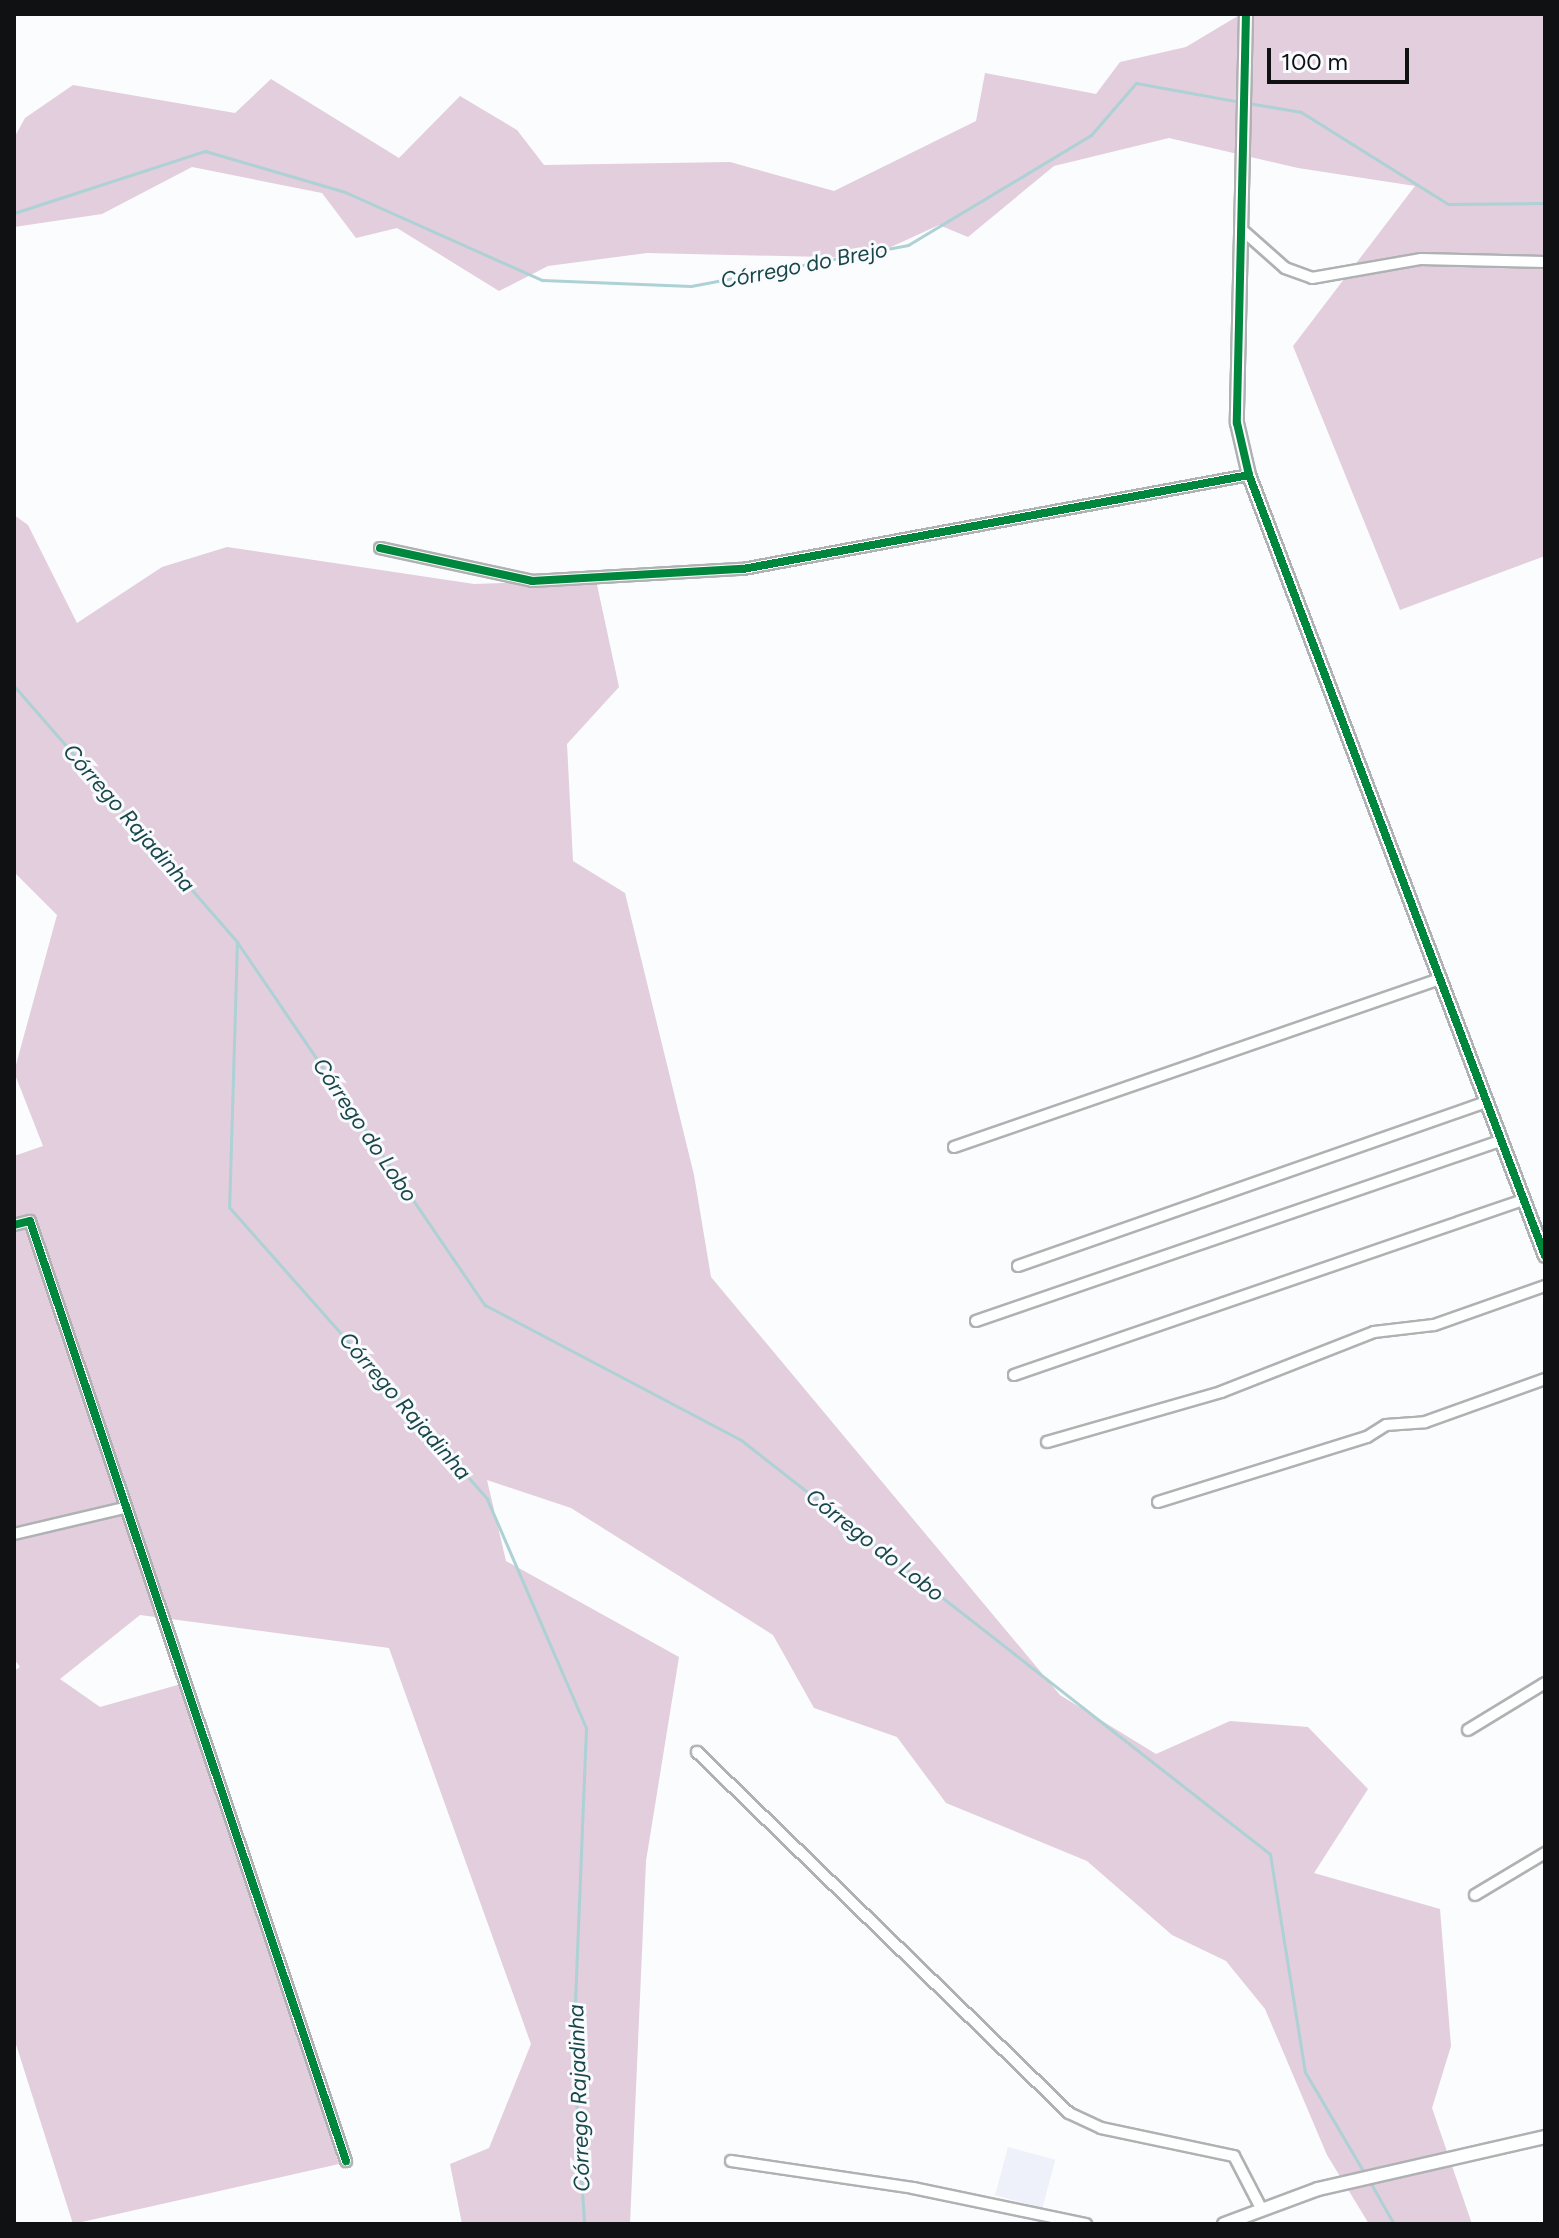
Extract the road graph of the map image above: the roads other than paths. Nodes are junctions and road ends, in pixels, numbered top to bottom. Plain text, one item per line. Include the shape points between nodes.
1 (1246, 14) edge
2 (1240, 228) junction
3 (1545, 262) edge
4 (1249, 475) junction
5 (380, 548) dead end
6 (1440, 979) junction
7 (1486, 1102) junction
8 (1500, 1141) junction
9 (954, 1147) dead end
10 (1523, 1200) junction
11 (14, 1225) edge
12 (1545, 1256) edge
13 (1018, 1266) dead end
14 (1545, 1286) edge
15 (976, 1321) dead end
16 (1014, 1375) dead end
17 (1545, 1379) edge
18 (1047, 1442) dead end
19 (1158, 1502) dead end
20 (124, 1508) junction
21 (14, 1534) edge
22 (1545, 1683) edge
23 (1468, 1730) dead end
24 (697, 1752) dead end
25 (1545, 1853) edge
26 (1475, 1895) dead end
27 (1545, 2137) edge
28 (346, 2161) dead end
29 (731, 2161) dead end
30 (1261, 2208) junction
31 (1086, 2224) edge
32 (1224, 2224) edge

1 - 2 street
2 - 3 street via 1285,268 1312,278 1421,259
2 - 4 street via 1237,423
4 - 5 street via 743,569 532,581
4 - 6 street
6 - 7 street
6 - 9 street
7 - 8 street
7 - 13 street
8 - 10 street
8 - 15 street
10 - 12 street
10 - 16 street
11 - 20 street via 30,1221
14 - 18 street via 1434,1325 1374,1332 1221,1392
17 - 19 street via 1425,1422 1386,1425 1367,1437
20 - 21 street
20 - 28 street
22 - 23 street
24 - 30 street via 1069,2113 1101,2128 1234,2156
25 - 26 street
27 - 30 street via 1318,2189
29 - 31 street via 913,2188
30 - 32 street

